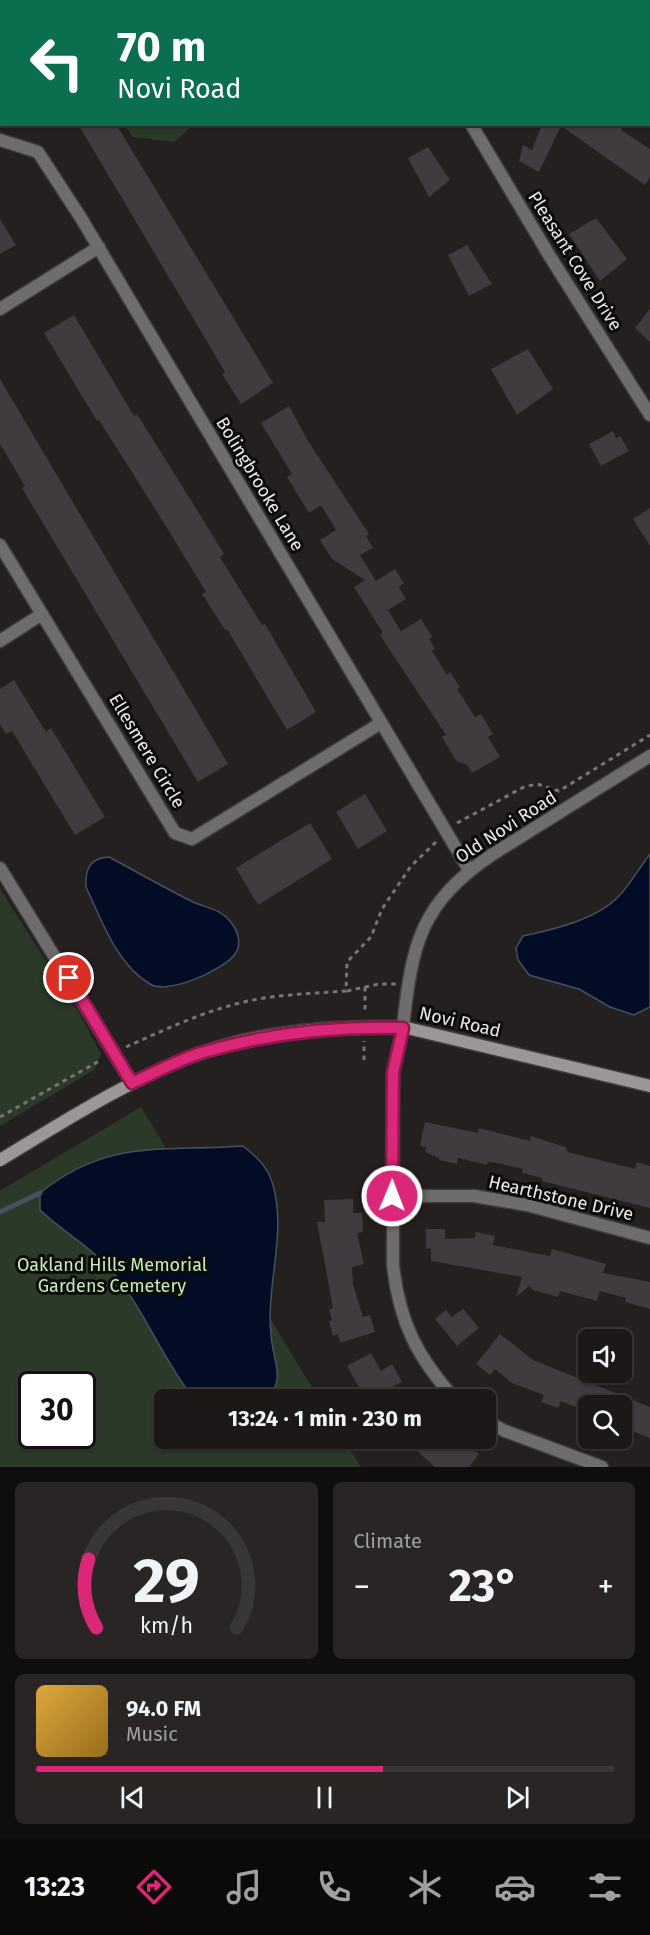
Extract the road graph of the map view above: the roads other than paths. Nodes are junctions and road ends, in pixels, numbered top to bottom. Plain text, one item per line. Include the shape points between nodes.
1 (472, 126) edge
2 (0, 140) edge
3 (99, 248) junction
4 (0, 309) edge
5 (650, 415) edge
6 (0, 545) edge
7 (42, 614) junction
8 (0, 641) edge
9 (381, 723) junction
10 (650, 756) edge
11 (0, 868) edge
12 (469, 870) junction
13 (403, 1028) junction
14 (132, 1083) junction
15 (650, 1086) edge
16 (0, 1160) edge
17 (392, 1196) junction
18 (650, 1238) edge
19 (446, 1389) edge
20 (496, 1426) edge
21 (602, 1467) edge

1 - 5 street, Pleasant Cove Drive
2 - 3 street, Bolingbrooke Lane via 38,152
3 - 4 street
3 - 9 street, Bolingbrooke Lane
6 - 7 street, Ellesmere Circle
7 - 8 street
7 - 9 street, Ellesmere Circle via 175,832 192,839
9 - 12 street, Bolingbrooke Lane
10 - 12 street, Old Novi Road
11 - 14 street
12 - 13 street, Old Novi Road via 447,890 428,918 416,948
13 - 14 main road, Novi Road via 365,1026 291,1031 202,1052
13 - 15 main road, Novi Road
13 - 17 street, Old Novi Road via 393,1073
14 - 16 main road, Novi Road
17 - 18 street, Hearthstone Drive via 474,1196
17 - 19 street, Old Novi Road via 393,1265 402,1317 415,1346
20 - 21 street

